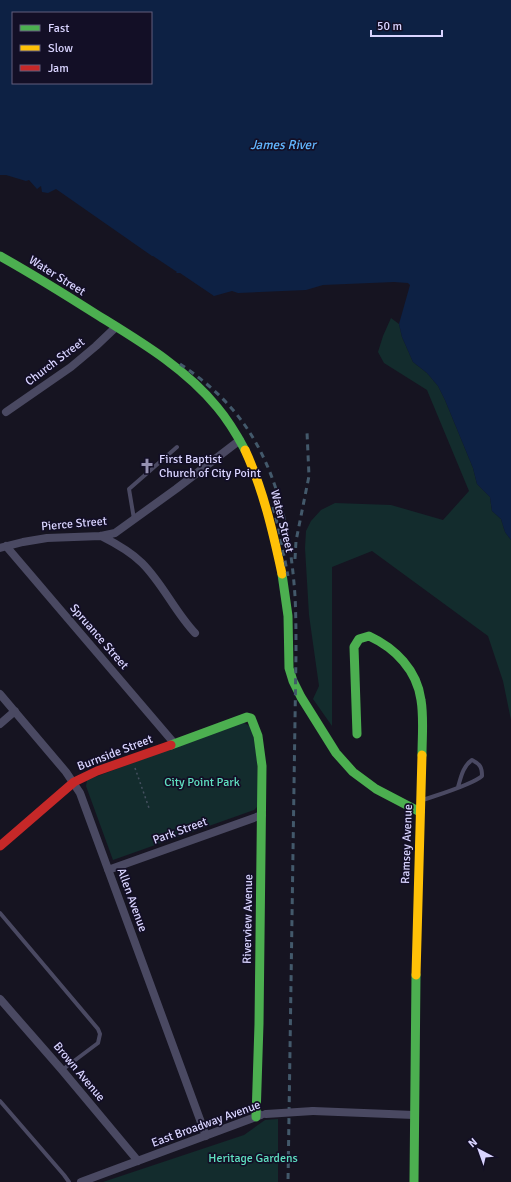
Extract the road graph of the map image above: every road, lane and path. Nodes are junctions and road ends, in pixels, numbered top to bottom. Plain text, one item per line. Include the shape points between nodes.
1 (0, 256) edge
2 (116, 327) junction
3 (6, 412) dead end
4 (240, 440) junction
5 (177, 447) dead end
6 (134, 520) junction
7 (101, 536) junction
8 (3, 547) edge
9 (195, 633) dead end
10 (0, 694) edge
11 (15, 711) junction
12 (254, 723) joint
13 (0, 724) edge
14 (357, 734) dead end
15 (174, 743) junction
16 (132, 759) junction
17 (74, 782) junction
18 (458, 787) junction
19 (421, 801) junction
20 (149, 808) dead end
21 (420, 812) junction
22 (262, 815) junction
23 (0, 846) edge
24 (108, 870) junction
25 (0, 913) edge
26 (0, 999) edge
27 (62, 1070) junction
28 (0, 1101) edge
29 (414, 1115) junction
30 (256, 1116) junction
31 (206, 1136) junction
32 (138, 1161) junction
33 (69, 1182) edge
34 (82, 1182) edge
35 (414, 1182) edge

1 - 2 street, Water Street
2 - 3 street, Church Street via 71,367
2 - 4 street, Water Street via 169,363 197,386 216,405
4 - 6 street, Pierce Street
4 - 21 street, Water Street via 261,489 280,562 288,617 288,663 295,687 336,754 354,774
5 - 6 lane via 129,489
6 - 7 street, Pierce Street via 115,533
7 - 8 street, Pierce Street via 47,538
7 - 9 street via 132,554 144,565 178,614
8 - 15 street, Spruance Street
10 - 11 street, Allen Avenue
11 - 13 street
11 - 17 street, Allen Avenue
12 - 15 street, Burnside Street via 247,717
12 - 22 street, Riverview Avenue via 261,752
14 - 19 street, Ramsey Avenue via 354,647 359,639 369,636 385,644 398,655 416,679 420,691
15 - 16 street, Burnside Street
16 - 17 street, Burnside Street
16 - 20 path
17 - 23 street, Burnside Street
17 - 24 street, Allen Avenue via 89,815
18 - 18 lane via 482,776 478,763 472,760 468,763
18 - 19 lane
19 - 21 street, Ramsey Avenue
21 - 29 street, Ramsey Avenue
22 - 24 street, Park Street
22 - 30 street, Riverview Avenue
24 - 31 street, Allen Avenue
25 - 27 lane via 100,1034 98,1043
26 - 27 street, Brown Avenue
27 - 32 street, Brown Avenue
28 - 33 lane
29 - 30 street, East Broadway Avenue, bridge via 313,1111
29 - 35 street, Ramsey Avenue
30 - 31 street, East Broadway Avenue
31 - 32 street, East Broadway Avenue
32 - 34 street, East Broadway Avenue

